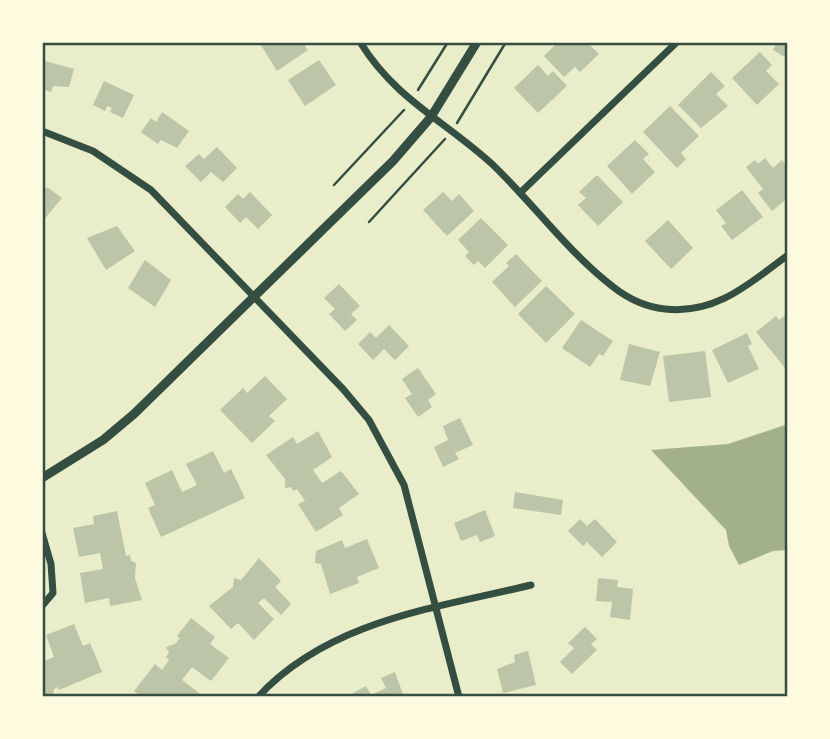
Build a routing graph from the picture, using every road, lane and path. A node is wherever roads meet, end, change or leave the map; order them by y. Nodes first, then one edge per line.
1 (360, 42) edge
2 (447, 42) edge
3 (477, 42) edge
4 (506, 42) edge
5 (677, 42) edge
6 (420, 88) dead end
7 (400, 117) dead end
8 (430, 117) junction
9 (459, 121) dead end
10 (42, 131) edge
11 (443, 142) dead end
12 (334, 185) dead end
13 (520, 193) junction
14 (369, 222) dead end
15 (788, 255) edge
16 (254, 297) junction
17 (42, 478) edge
18 (42, 533) edge
19 (531, 585) dead end
20 (42, 606) edge
21 (437, 608) junction
22 (258, 697) edge
23 (459, 697) edge

1 - 8 street
2 - 6 path
3 - 8 street
4 - 9 path
5 - 13 street
7 - 12 path
8 - 13 street
8 - 16 street
10 - 16 street
11 - 14 path
13 - 15 street
16 - 17 street
16 - 21 street
18 - 20 street
19 - 21 street
21 - 22 street
21 - 23 street

